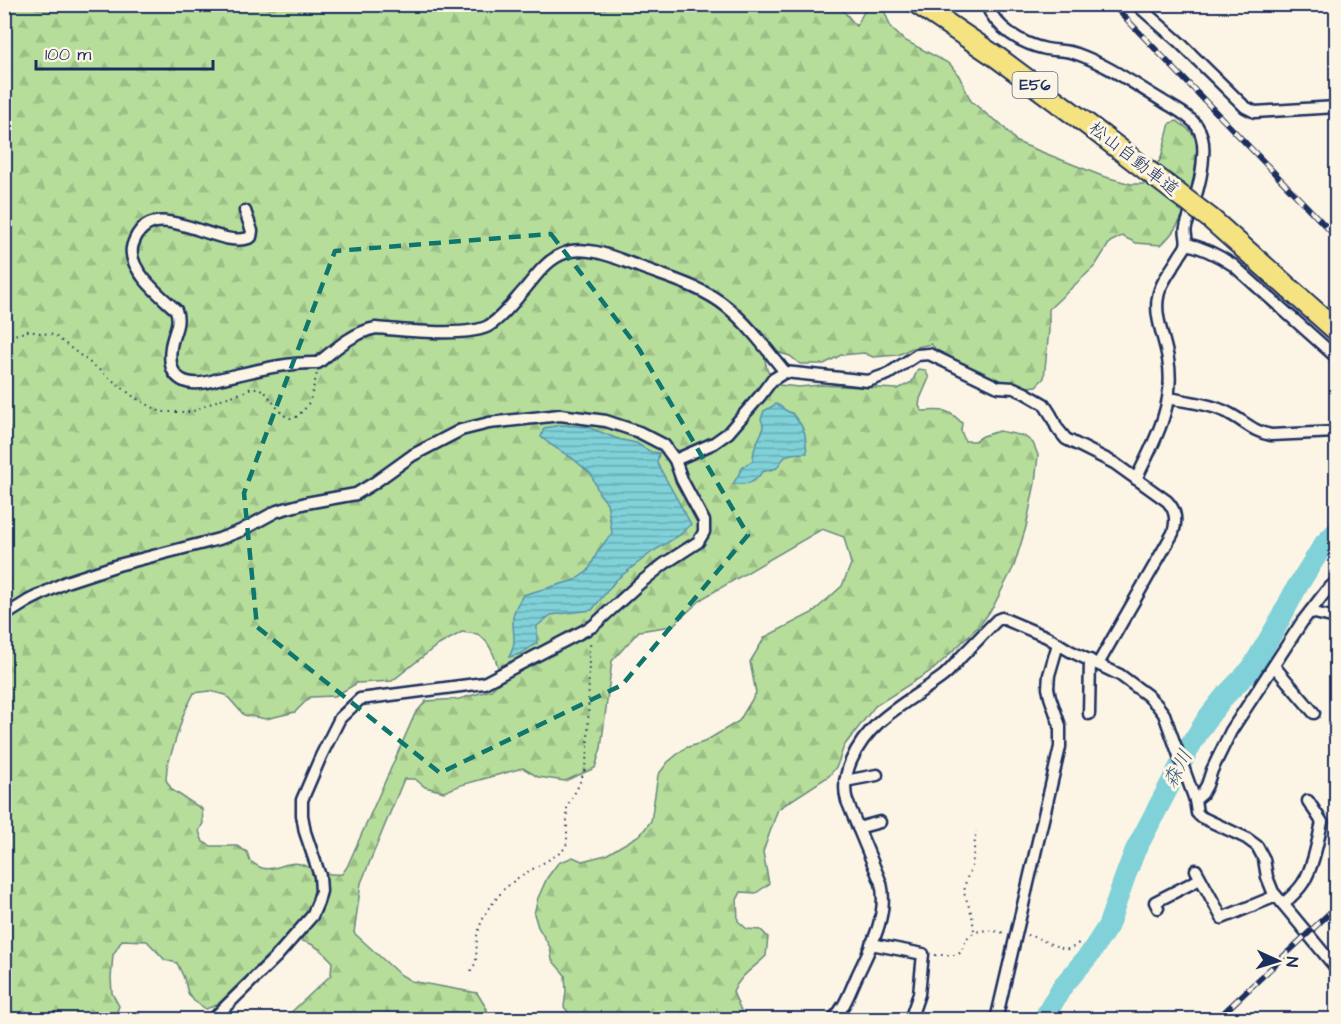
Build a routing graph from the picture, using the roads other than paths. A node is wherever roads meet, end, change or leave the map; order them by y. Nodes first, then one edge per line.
1 (918, 4) edge
2 (986, 4) edge
3 (1136, 4) edge
4 (1336, 107) edge
5 (245, 211) dead end
6 (1187, 244) junction
7 (1336, 330) edge
8 (1336, 357) edge
9 (785, 372) junction
10 (1168, 398) junction
11 (1336, 432) edge
12 (675, 460) junction
13 (1136, 479) junction
14 (1336, 582) edge
15 (1310, 612) junction
16 (4, 616) edge
17 (1336, 618) edge
18 (1059, 644) junction
19 (1094, 662) junction
20 (1274, 666) junction
21 (1314, 712) dead end
22 (1089, 714) dead end
23 (877, 775) dead end
24 (845, 781) junction
25 (1193, 796) junction
26 (1308, 801) dead end
27 (880, 822) dead end
28 (858, 828) junction
29 (1279, 900) junction
30 (1158, 908) dead end
31 (871, 944) junction
32 (1336, 968) edge
33 (212, 1020) edge
34 (832, 1020) edge
35 (910, 1020) edge
36 (996, 1020) edge

1 - 7 highway, 松山自動車道 / E56, bridge
2 - 6 street
3 - 4 street
5 - 9 street
6 - 8 street
6 - 10 street
9 - 12 street
9 - 13 street
10 - 11 street
10 - 13 street
12 - 16 street
12 - 33 street
13 - 19 street
14 - 15 street
15 - 17 street
15 - 20 street
18 - 19 street
18 - 24 street
18 - 36 street
19 - 22 street
19 - 25 street
20 - 21 street
20 - 25 street
23 - 24 street
24 - 28 street
25 - 29 street
26 - 29 street
27 - 28 street
28 - 31 street
29 - 30 street
29 - 32 street
31 - 34 street
31 - 35 street

